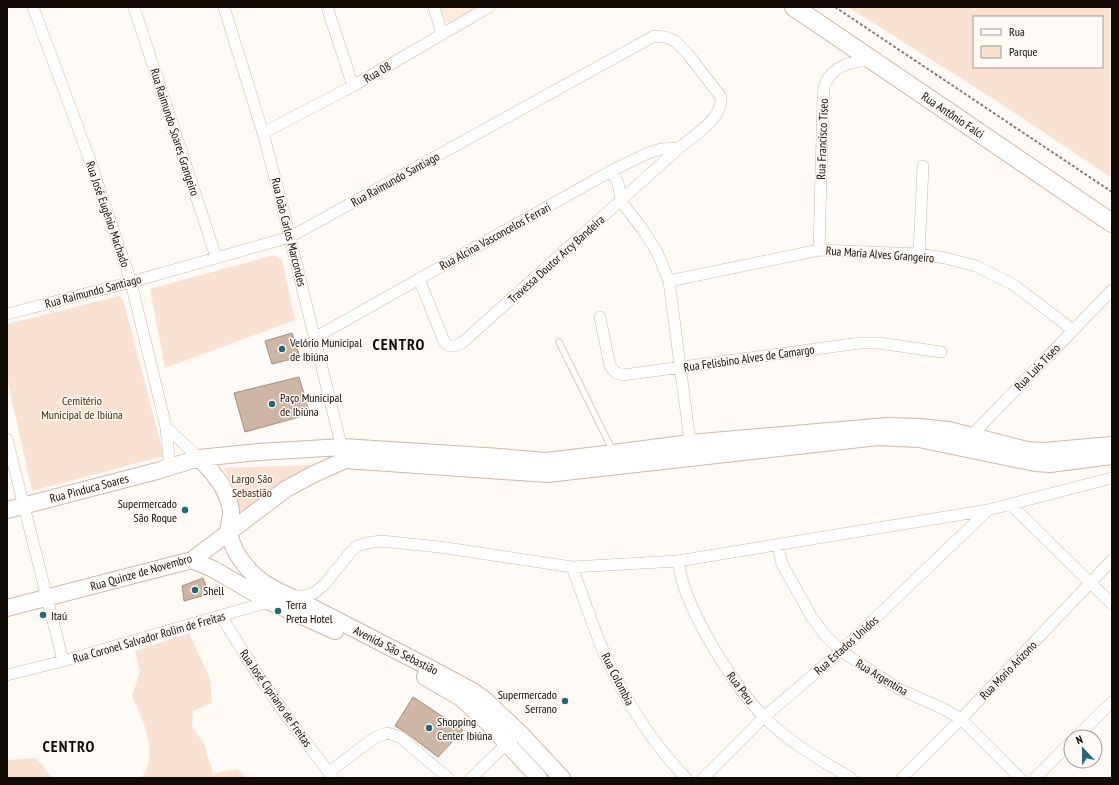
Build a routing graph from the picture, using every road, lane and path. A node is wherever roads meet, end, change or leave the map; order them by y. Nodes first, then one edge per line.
1 (33, 7) edge
2 (134, 7) edge
3 (224, 7) edge
4 (327, 7) edge
5 (434, 7) edge
6 (489, 7) edge
7 (794, 7) edge
8 (834, 7) edge
9 (442, 34) junction
10 (872, 60) junction
11 (354, 86) junction
12 (716, 117) joint
13 (263, 133) junction
14 (678, 148) junction
15 (923, 166) dead end
16 (611, 171) junction
17 (1112, 192) edge
18 (621, 201) junction
19 (1112, 223) edge
20 (290, 237) junction
21 (819, 250) junction
22 (919, 254) junction
23 (216, 257) junction
24 (419, 279) junction
25 (669, 281) junction
26 (132, 282) junction
27 (1112, 290) edge
28 (7, 314) edge
29 (600, 317) dead end
30 (1073, 330) junction
31 (316, 337) junction
32 (559, 342) dead end
33 (942, 352) dead end
34 (681, 367) junction
35 (166, 426) junction
36 (7, 439) edge
37 (969, 442) junction
38 (690, 443) junction
39 (1112, 444) edge
40 (344, 454) junction
41 (1112, 456) edge
42 (200, 458) junction
43 (692, 459) junction
44 (616, 460) junction
45 (170, 467) junction
46 (1112, 478) edge
47 (1010, 504) junction
48 (23, 505) junction
49 (7, 510) edge
50 (988, 510) junction
51 (229, 531) junction
52 (778, 545) junction
53 (192, 560) junction
54 (1112, 560) edge
55 (678, 561) junction
56 (572, 568) junction
57 (1090, 584) junction
58 (290, 596) junction
59 (47, 597) junction
60 (270, 602) junction
61 (1112, 604) edge
62 (7, 608) edge
63 (222, 616) junction
64 (842, 651) junction
65 (63, 661) junction
66 (7, 675) edge
67 (1112, 702) edge
68 (479, 705) junction
69 (764, 717) junction
70 (962, 719) junction
71 (1084, 729) edge
72 (519, 732) junction
73 (507, 744) junction
74 (1063, 750) edge
75 (331, 775) edge
76 (448, 778) edge
77 (471, 778) edge
78 (539, 778) edge
79 (562, 778) edge
80 (686, 778) edge
81 (702, 778) edge
82 (851, 778) edge
83 (902, 778) edge
84 (1020, 778) edge
85 (1035, 778) edge

1 - 26 street, Rua José Eugênio Machado
2 - 23 street, Rua Raimundo Soares Grangeiro
3 - 13 street, Rua João Carlos Marcondes
4 - 11 street
5 - 9 street
6 - 9 street, Rua 08
7 - 10 main road, Rua Antônio Falci
8 - 17 path
9 - 11 street, Rua 08
10 - 19 main road, Rua Antônio Falci
10 - 21 street, Rua Francisco Tiseo
11 - 13 street, Rua 08
12 - 14 street, Travessa Doutor Arcy Bandeira
12 - 20 street, Rua Raimundo Santiago
13 - 20 street, Rua João Carlos Marcondes
14 - 16 street, Rua Alcina Vasconcelos Ferrari
14 - 18 street, Travessa Doutor Arcy Bandeira
15 - 22 street
16 - 18 street
16 - 24 street, Rua Alcina Vasconcelos Ferrari
18 - 24 street, Travessa Doutor Arcy Bandeira
18 - 25 street
20 - 23 street, Rua Raimundo Santiago
20 - 31 street, Rua João Carlos Marcondes
21 - 22 street, Rua Maria Alves Grangeiro
21 - 25 street, Rua Maria Alves Grangeiro
22 - 30 street, Rua Maria Alves Grangeiro
23 - 26 street, Rua Raimundo Santiago
24 - 31 street, Rua Alcina Vasconcelos Ferrari
25 - 34 street
26 - 28 street, Rua Raimundo Santiago
26 - 35 street, Rua José Eugênio Machado
27 - 30 street, Rua Luís Tiseo
29 - 34 street, Rua Felisbino Alves de Camargo
30 - 37 street, Rua Luís Tiseo
31 - 40 street, Rua João Carlos Marcondes
32 - 44 lane
33 - 34 street, Rua Felisbino Alves de Camargo
34 - 38 street
35 - 42 street
35 - 45 street, Rua José Eugênio Machado
36 - 48 street
37 - 38 main road
37 - 39 main road
37 - 41 main road
37 - 43 main road
38 - 43 street
38 - 44 main road
40 - 42 main road, Rua Pinduca Soares
40 - 44 main road, Rua Pinduca Soares
40 - 51 main road, Rua Quinze de Novembro
42 - 45 main road, Rua Pinduca Soares
42 - 51 main road
43 - 44 main road
45 - 48 main road, Rua Pinduca Soares
46 - 47 street, Rua Coronel Salvador Rolim de Freitas
47 - 50 street, Rua Coronel Salvador Rolim de Freitas
47 - 57 street
48 - 49 main road, Rua Pinduca Soares
48 - 59 street
50 - 52 street, Rua Coronel Salvador Rolim de Freitas
50 - 64 street, Rua Estados Unidos
51 - 53 main road, Rua Quinze de Novembro
51 - 58 main road, Avenida São Sebastião
52 - 55 street, Rua Coronel Salvador Rolim de Freitas
52 - 64 street, Rua Argentina
53 - 59 main road, Rua Quinze de Novembro
53 - 60 main road, Avenida São Sebastião
54 - 57 street, Rua Morio Arizono
55 - 56 street, Rua Coronel Salvador Rolim de Freitas
55 - 69 street, Rua Peru
56 - 58 street, Rua Coronel Salvador Rolim de Freitas
56 - 80 street, Rua Colombia
57 - 61 street
57 - 70 street, Rua Morio Arizono
58 - 60 street, Rua Coronel Salvador Rolim de Freitas
58 - 68 main road, Avenida São Sebastião
59 - 62 main road, Rua Quinze de Novembro
59 - 65 street
60 - 63 street, Rua Coronel Salvador Rolim de Freitas
60 - 68 main road, Avenida São Sebastião
63 - 65 street, Rua Coronel Salvador Rolim de Freitas
63 - 75 street, Rua José Cipriano de Freitas
64 - 69 street, Rua Estados Unidos
64 - 70 street, Rua Argentina
65 - 66 street, Rua Coronel Salvador Rolim de Freitas
67 - 71 street
68 - 72 main road, Avenida São Sebastião
68 - 73 main road, Avenida São Sebastião
69 - 81 street, Rua Estados Unidos
69 - 82 street, Rua Peru
70 - 83 street, Rua Morio Arizono
70 - 84 street, Rua Argentina
72 - 73 street
72 - 79 main road, Avenida São Sebastião
73 - 77 street
73 - 78 main road, Avenida São Sebastião
74 - 85 street
75 - 76 street

